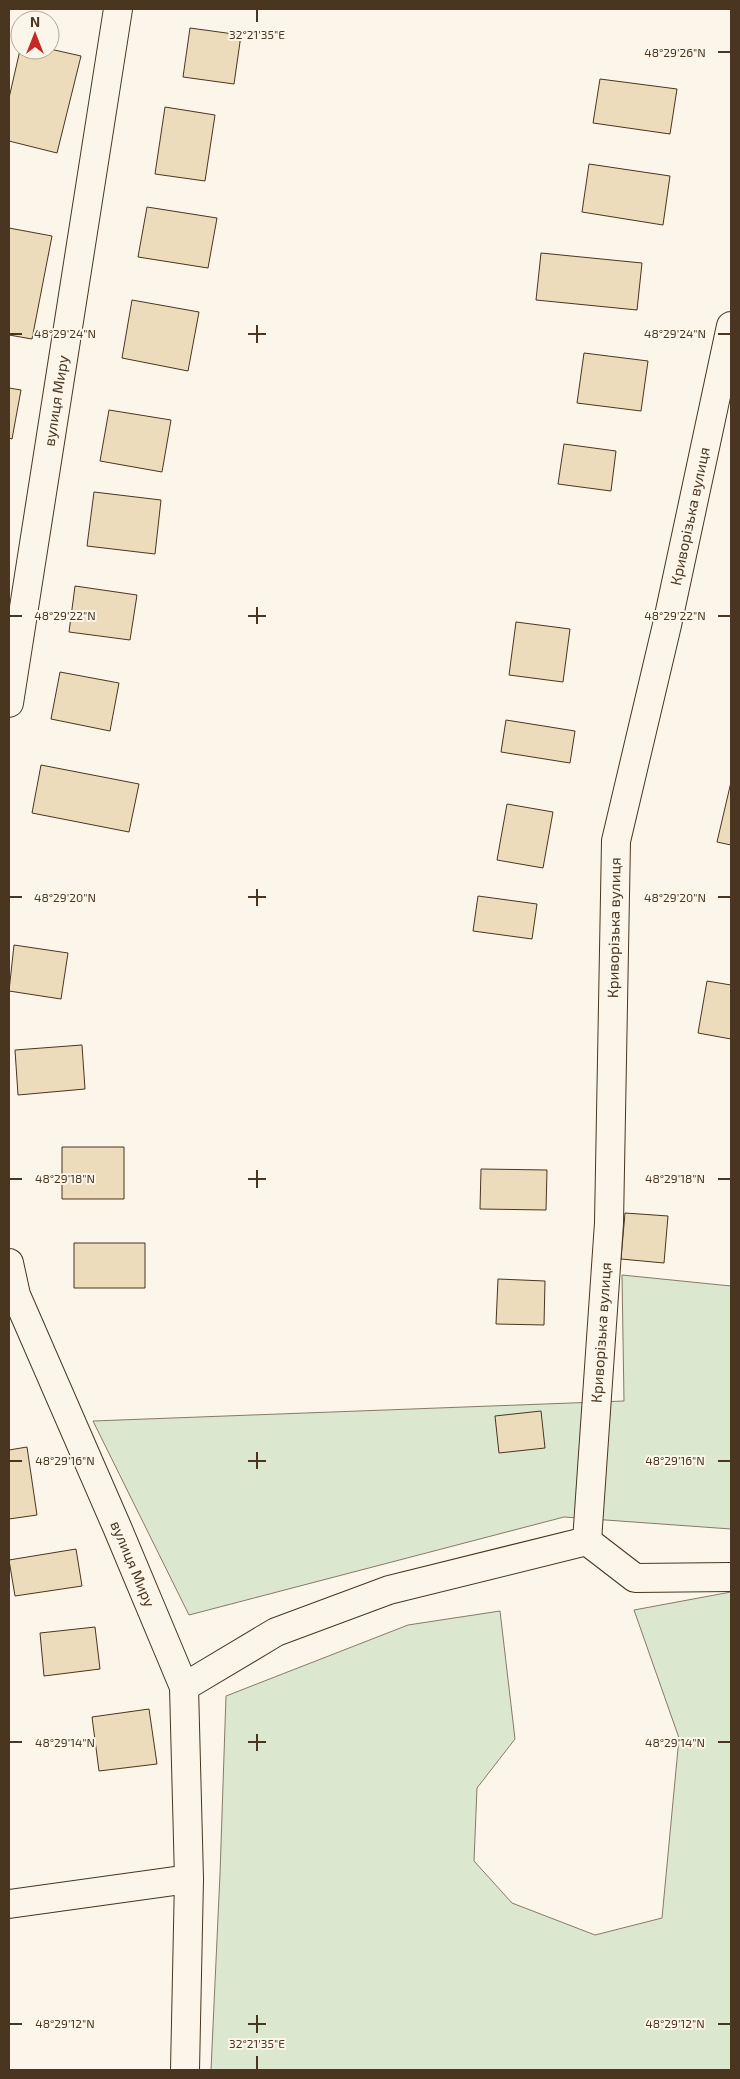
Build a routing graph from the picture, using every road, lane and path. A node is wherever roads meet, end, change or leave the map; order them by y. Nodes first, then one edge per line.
1 (118, 9) edge
2 (731, 326) edge
3 (9, 703) edge
4 (9, 1263) edge
5 (587, 1541) junction
6 (731, 1578) edge
7 (184, 1687) junction
8 (189, 1879) junction
9 (9, 1904) edge
10 (185, 2070) edge

1 - 3 street, вулиця Миру
2 - 5 street, Криворізька вулиця
4 - 7 street, вулиця Миру
5 - 6 street
5 - 7 street
7 - 8 street, вулиця Миру
8 - 9 street
8 - 10 street, вулиця Миру

